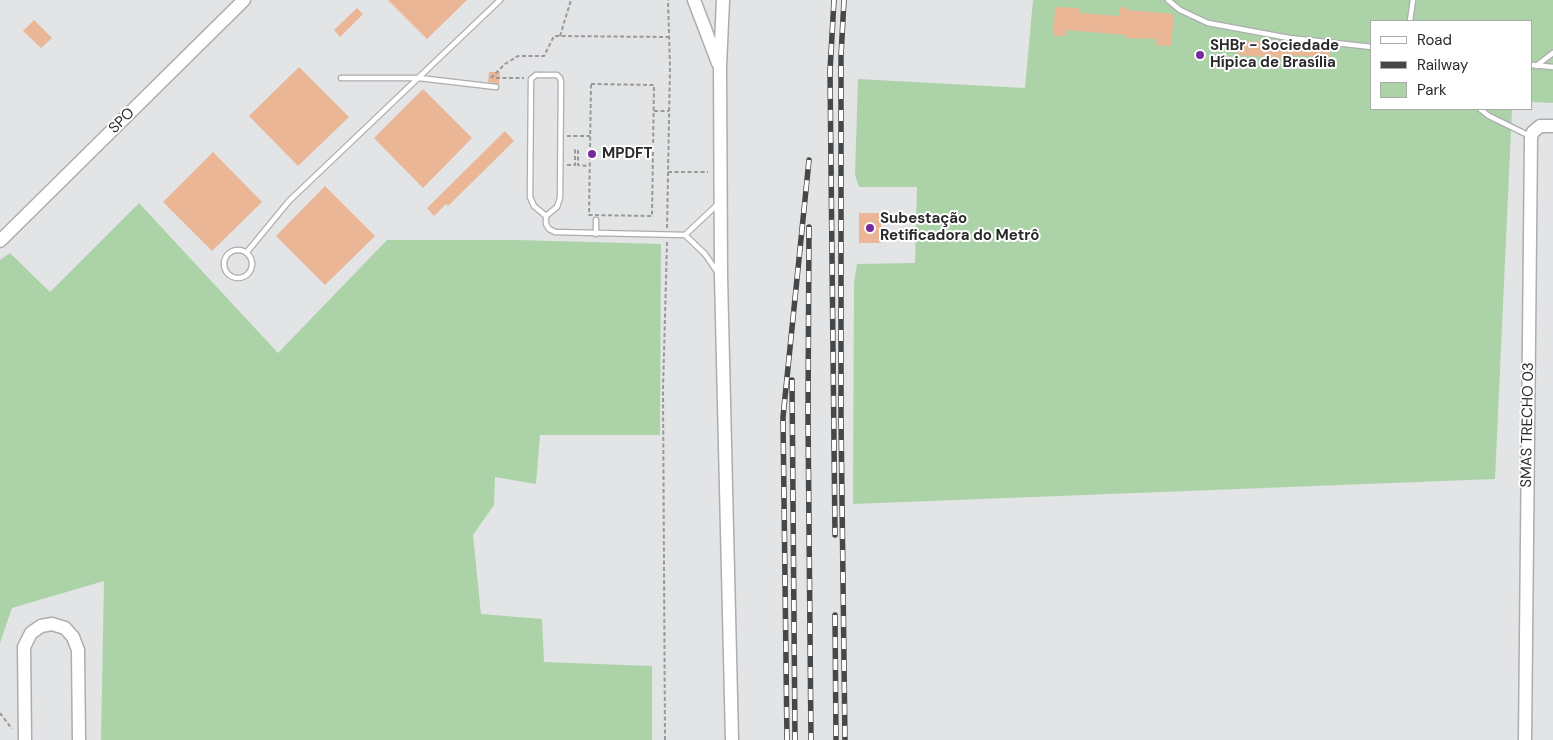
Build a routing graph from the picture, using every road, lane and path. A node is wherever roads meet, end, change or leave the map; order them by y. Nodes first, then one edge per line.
1 (244, 0) edge
2 (500, 0) edge
3 (571, 0) edge
4 (668, 0) edge
5 (694, 0) edge
6 (723, 0) edge
7 (1168, 0) edge
8 (1413, 0) edge
9 (1410, 20) edge
10 (560, 36) junction
11 (668, 37) junction
12 (1370, 47) edge
13 (1553, 53) edge
14 (1534, 66) edge
15 (720, 67) junction
16 (1553, 67) edge
17 (341, 78) dead end
18 (419, 78) junction
19 (491, 78) junction
20 (531, 79) junction
21 (483, 85) junction
22 (496, 87) dead end
23 (1481, 110) edge
24 (653, 111) junction
25 (669, 111) junction
26 (1553, 126) edge
27 (572, 136) dead end
28 (590, 136) junction
29 (1531, 137) junction
30 (561, 165) junction
31 (589, 166) junction
32 (668, 172) junction
33 (720, 172) junction
34 (720, 202) junction
35 (546, 216) junction
36 (596, 220) dead end
37 (596, 234) junction
38 (667, 235) junction
39 (685, 236) junction
40 (0, 241) edge
41 (247, 252) junction
42 (721, 276) junction
43 (0, 713) edge
44 (20, 737) edge
45 (79, 740) edge
46 (665, 740) edge
47 (732, 740) edge
48 (1525, 740) edge

1 - 40 street, SPO
2 - 18 lane
3 - 10 path
4 - 11 path
5 - 15 street
6 - 15 street
7 - 12 lane
8 - 9 lane
10 - 11 path
10 - 19 path
11 - 25 path
13 - 14 lane
14 - 16 lane
15 - 33 street
17 - 18 lane
18 - 21 lane
18 - 41 lane
19 - 20 path
19 - 21 path
20 - 30 lane
20 - 35 lane
21 - 22 lane
23 - 29 lane
24 - 25 path
24 - 28 path
24 - 31 path
25 - 32 path
26 - 29 street
27 - 28 path
28 - 31 path
29 - 48 street, SMAS TRECHO 03
30 - 31 path
30 - 35 lane
32 - 33 path
32 - 38 path
33 - 34 street
34 - 39 lane
34 - 42 street
35 - 37 lane
36 - 37 lane
37 - 38 lane
38 - 39 lane
38 - 46 path
39 - 42 lane
41 - 41 lane
42 - 47 street
43 - 44 path
44 - 45 street

